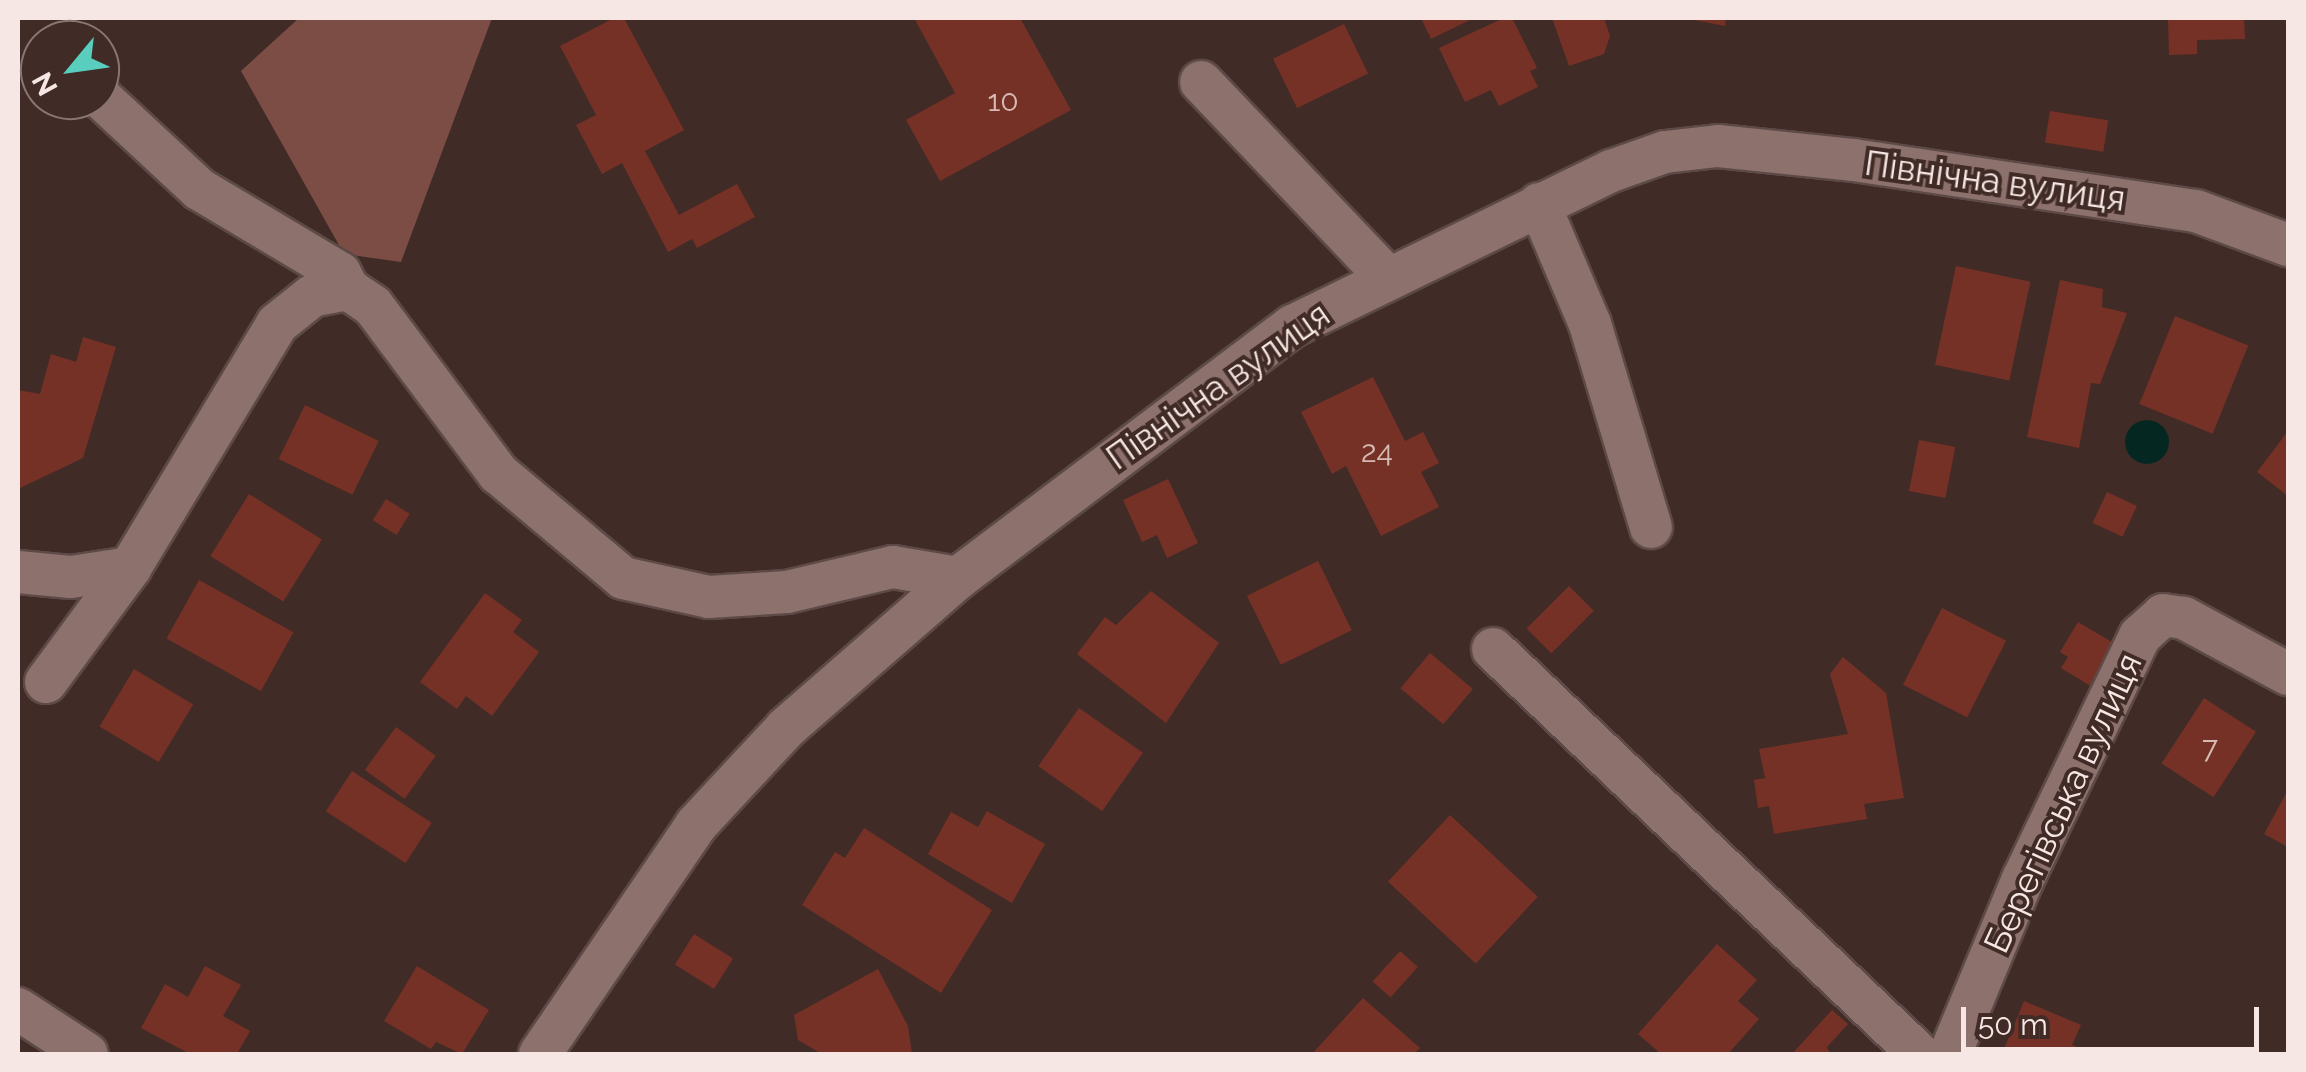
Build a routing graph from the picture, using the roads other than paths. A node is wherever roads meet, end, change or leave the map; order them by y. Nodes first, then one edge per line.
1 (1202, 82) dead end
2 (120, 116) edge
3 (1539, 204) junction
4 (2288, 245) edge
5 (1386, 276) junction
6 (348, 290) junction
7 (1651, 527) dead end
8 (130, 568) junction
9 (18, 572) edge
10 (958, 578) junction
11 (1493, 649) dead end
12 (2288, 674) edge
13 (46, 682) dead end
14 (18, 1010) edge
15 (87, 1054) edge
16 (540, 1054) edge
17 (1920, 1054) edge
18 (1950, 1054) edge

1 - 5 street
2 - 6 street
3 - 4 street, Північна вулиця
3 - 5 street, Північна вулиця
3 - 7 street
5 - 10 street, Північна вулиця
6 - 8 street
6 - 10 street
8 - 9 street
8 - 13 street
10 - 16 street, Північна вулиця
11 - 17 street
12 - 18 street, Берегівська вулиця
14 - 15 street

